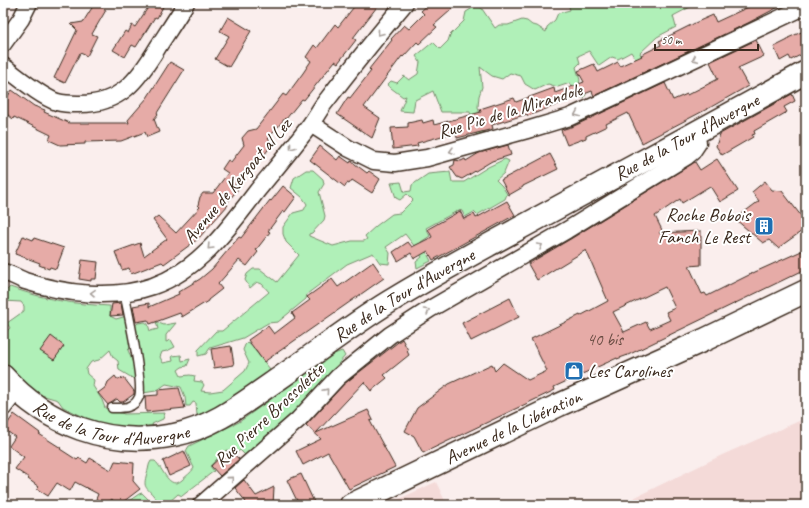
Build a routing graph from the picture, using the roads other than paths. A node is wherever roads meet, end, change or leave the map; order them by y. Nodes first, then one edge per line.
1 (29, 3) edge
2 (186, 3) edge
3 (405, 3) edge
4 (806, 6) edge
5 (3, 44) edge
6 (3, 66) edge
7 (806, 72) edge
8 (311, 124) junction
9 (695, 132) junction
10 (3, 272) edge
11 (806, 291) edge
12 (124, 292) junction
13 (10, 383) edge
14 (3, 408) edge
15 (112, 408) dead end
16 (201, 505) edge
17 (351, 505) edge

1 - 5 street
2 - 6 street
3 -> 8 street, Avenue de Kergoat al Lez
4 -> 8 street, Rue Pic de la Mirandole
7 - 9 street, Rue de la Tour d'Auvergne
8 -> 12 street, Avenue de Kergoat al Lez
9 - 13 street, Rue de la Tour d'Auvergne
16 -> 9 street, Rue Pierre Brossolette
12 -> 10 street, Avenue de Kergoat al Lez
11 - 17 street, Avenue de la Libération
12 - 15 lane
13 - 14 street

